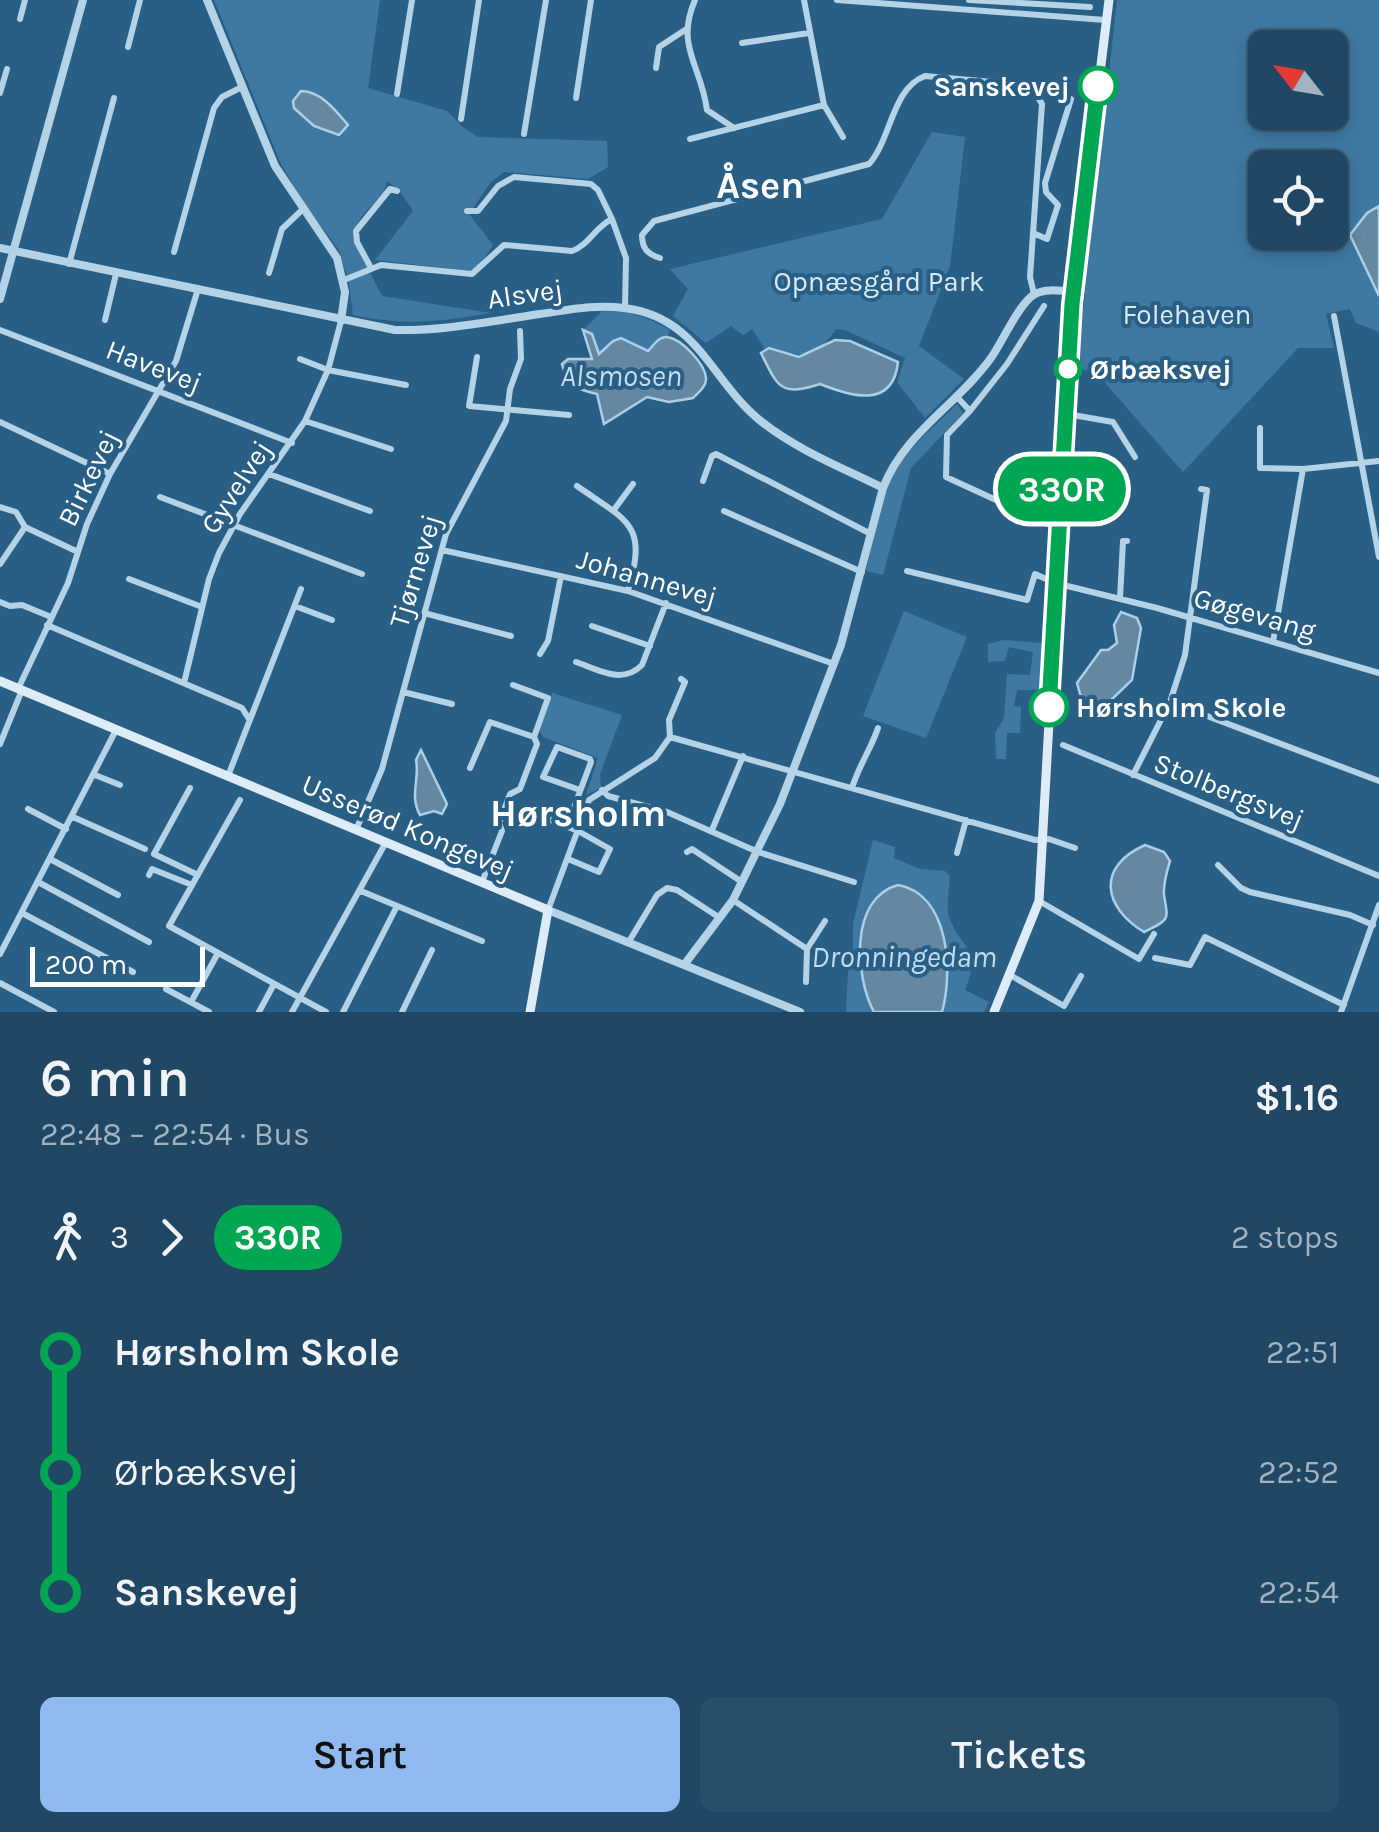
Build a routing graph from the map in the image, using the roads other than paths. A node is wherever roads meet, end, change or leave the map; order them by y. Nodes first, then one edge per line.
1 (25, 0) edge
2 (83, 0) edge
3 (140, 0) edge
4 (207, 0) edge
5 (412, 0) edge
6 (480, 0) edge
7 (546, 0) edge
8 (591, 0) edge
9 (695, 0) edge
10 (804, 0) edge
11 (836, 0) edge
12 (967, 0) edge
13 (1108, 0) edge
14 (1090, 8) dead end
15 (962, 10) junction
16 (20, 18) dead end
17 (1105, 20) junction
18 (685, 30) junction
19 (809, 34) junction
20 (742, 43) dead end
21 (128, 47) dead end
22 (656, 68) dead end
23 (7, 69) dead end
24 (242, 88) junction
25 (0, 93) edge
26 (397, 94) dead end
27 (114, 98) dead end
28 (576, 98) dead end
29 (1071, 99) dead end
30 (824, 105) junction
31 (461, 119) dead end
32 (734, 128) junction
33 (524, 134) dead end
34 (843, 137) dead end
35 (690, 139) dead end
36 (391, 187) dead end
37 (302, 210) junction
38 (468, 211) dead end
39 (1023, 215) dead end
40 (1034, 216) junction
41 (612, 219) junction
42 (1033, 233) junction
43 (0, 248) edge
44 (14, 251) junction
45 (174, 252) dead end
46 (660, 258) dead end
47 (69, 264) junction
48 (371, 268) junction
49 (270, 273) dead end
50 (116, 274) junction
51 (344, 280) junction
52 (198, 289) junction
53 (1073, 292) junction
54 (1034, 294) junction
55 (0, 299) edge
56 (1044, 306) dead end
57 (624, 308) junction
58 (1334, 316) dead end
59 (105, 320) dead end
60 (341, 321) junction
61 (0, 330) edge
62 (520, 331) dead end
63 (477, 357) dead end
64 (300, 359) dead end
65 (328, 370) junction
66 (406, 385) dead end
67 (161, 392) junction
68 (958, 398) junction
69 (508, 411) junction
70 (970, 411) junction
71 (569, 414) dead end
72 (1067, 414) junction
73 (0, 422) edge
74 (305, 422) junction
75 (1260, 428) dead end
76 (292, 444) junction
77 (391, 449) dead end
78 (1135, 457) dead end
79 (1379, 461) edge
80 (1362, 464) junction
81 (1303, 469) junction
82 (110, 474) junction
83 (270, 474) junction
84 (703, 480) dead end
85 (633, 484) dead end
86 (577, 486) dead end
87 (883, 488) junction
88 (1201, 490) dead end
89 (160, 497) dead end
90 (0, 507) edge
91 (370, 511) dead end
92 (613, 511) junction
93 (724, 511) dead end
94 (233, 526) junction
95 (25, 527) junction
96 (1059, 529) junction
97 (871, 534) junction
98 (1127, 541) dead end
99 (442, 550) junction
100 (78, 552) junction
101 (1379, 556) edge
102 (0, 564) edge
103 (907, 571) dead end
104 (862, 572) junction
105 (362, 574) dead end
106 (562, 576) junction
107 (129, 579) dead end
108 (1055, 582) junction
109 (301, 589) dead end
110 (628, 590) junction
111 (1120, 598) junction
112 (0, 602) edge
113 (666, 603) junction
114 (294, 606) junction
115 (202, 607) junction
116 (424, 614) junction
117 (1192, 619) junction
118 (332, 620) dead end
119 (49, 621) junction
120 (592, 626) dead end
121 (511, 636) dead end
122 (1272, 642) junction
123 (650, 646) junction
124 (540, 654) dead end
125 (576, 662) dead end
126 (834, 664) junction
127 (1379, 673) edge
128 (681, 678) dead end
129 (0, 681) edge
130 (184, 683) junction
131 (513, 685) dead end
132 (20, 690) junction
133 (403, 692) junction
134 (1170, 702) junction
135 (452, 704) dead end
136 (250, 719) junction
137 (878, 728) dead end
138 (116, 730) junction
139 (534, 737) junction
140 (670, 737) junction
141 (0, 744) edge
142 (1063, 746) dead end
143 (743, 756) junction
144 (470, 768) dead end
145 (793, 772) junction
146 (95, 775) junction
147 (228, 776) junction
148 (1133, 776) junction
149 (1379, 781) edge
150 (120, 785) dead end
151 (190, 788) dead end
152 (852, 788) junction
153 (580, 790) junction
154 (602, 790) junction
155 (240, 800) dead end
156 (28, 809) dead end
157 (522, 809) dead end
158 (73, 817) junction
159 (966, 820) junction
160 (567, 826) junction
161 (66, 829) junction
162 (356, 830) junction
163 (712, 830) junction
164 (578, 831) junction
165 (1042, 840) junction
166 (386, 842) junction
167 (1074, 848) dead end
168 (145, 849) dead end
169 (687, 852) dead end
170 (758, 852) junction
171 (957, 852) dead end
172 (50, 859) junction
173 (568, 859) junction
174 (1218, 866) dead end
175 (149, 875) dead end
176 (198, 876) junction
177 (1379, 876) edge
178 (38, 882) junction
179 (482, 882) junction
180 (743, 882) junction
181 (854, 882) dead end
182 (192, 885) junction
183 (361, 891) junction
184 (118, 896) dead end
185 (734, 900) junction
186 (1038, 902) junction
187 (1379, 905) edge
188 (397, 906) junction
189 (548, 910) junction
190 (22, 913) junction
191 (720, 918) junction
192 (825, 921) dead end
193 (1372, 925) junction
194 (1154, 934) dead end
195 (482, 941) dead end
196 (149, 942) dead end
197 (628, 943) junction
198 (808, 949) junction
199 (432, 950) dead end
200 (218, 953) junction
201 (0, 954) edge
202 (1155, 958) dead end
203 (684, 965) junction
204 (133, 972) dead end
205 (1010, 975) junction
206 (1081, 976) dead end
207 (806, 982) dead end
208 (0, 984) edge
209 (274, 984) junction
210 (166, 989) dead end
211 (300, 998) junction
212 (191, 1002) junction
213 (1342, 1008) edge
214 (54, 1012) edge
215 (208, 1012) edge
216 (258, 1012) edge
217 (292, 1012) edge
218 (326, 1012) edge
219 (343, 1012) edge
220 (402, 1012) edge
221 (530, 1012) edge
222 (800, 1012) edge
223 (994, 1012) edge

1 - 16 street
2 - 44 street
3 - 21 street
4 - 24 street
5 - 26 street
6 - 31 street
7 - 33 street
8 - 28 street
9 - 18 street
10 - 19 street
11 - 15 street
12 - 14 street
12 - 15 street
13 - 17 main road
15 - 17 street
17 - 53 main road
18 - 22 street
18 - 32 street
19 - 20 street
19 - 30 street
23 - 25 street
24 - 37 street
24 - 45 street
27 - 47 street
29 - 42 street
30 - 32 street
30 - 34 street
32 - 35 street
36 - 48 street
37 - 49 street
37 - 51 street
38 - 41 street
39 - 40 street
40 - 42 street
40 - 46 street
41 - 48 street
41 - 57 street
42 - 54 street
43 - 44 street, Alsvej
44 - 47 street, Alsvej
44 - 55 street
47 - 50 street, Alsvej
48 - 51 street
50 - 52 street, Alsvej
50 - 59 street
51 - 60 street
52 - 60 street, Alsvej
52 - 67 street, Birkevej
53 - 54 street
53 - 72 main road
54 - 68 street
56 - 70 street
57 - 60 street, Alsvej
57 - 87 street, Alsvej
58 - 80 street
60 - 65 street, Gyvelvej
61 - 67 street, Havevej
62 - 69 street, Tjørnevej
63 - 69 street
64 - 65 street
65 - 66 street
65 - 74 street, Gyvelvej
67 - 76 street, Havevej
67 - 82 street, Birkevej
68 - 70 street
68 - 87 street
69 - 71 street
69 - 99 street, Tjørnevej
70 - 96 street
72 - 78 street
72 - 96 main road
73 - 82 street
74 - 76 street, Gyvelvej
74 - 77 street
75 - 81 street
76 - 83 street, Gyvelvej
79 - 80 street
80 - 81 street
80 - 101 street
81 - 122 street
82 - 100 street, Birkevej
83 - 91 street
83 - 94 street, Gyvelvej
84 - 97 street
85 - 92 street
86 - 92 street
87 - 97 street
88 - 117 street
89 - 94 street
90 - 95 street
92 - 110 street
93 - 104 street
94 - 105 street
94 - 115 street, Gyvelvej
95 - 100 street
95 - 102 street
96 - 108 main road
97 - 104 street
98 - 111 street
99 - 106 street, Johannevej
99 - 116 street, Tjørnevej
100 - 119 street, Birkevej
103 - 108 street
104 - 126 street
106 - 110 street, Johannevej
106 - 124 street
107 - 115 street
108 - 111 street, Gøgevang
108 - 165 main road
109 - 114 street
110 - 113 street, Johannevej
111 - 117 street, Gøgevang
112 - 119 street
113 - 123 street
113 - 126 street, Johannevej
114 - 118 street
114 - 136 street
115 - 130 street, Gyvelvej
116 - 121 street
116 - 133 street, Tjørnevej
117 - 122 street, Gøgevang
117 - 134 street
119 - 130 street
119 - 132 street, Birkevej
120 - 123 street
122 - 127 street, Gøgevang
123 - 125 street
126 - 145 street
128 - 140 street
129 - 132 main road, Usserød Kongevej
130 - 136 street
131 - 139 street
132 - 138 main road, Usserød Kongevej
132 - 141 street, Birkevej
133 - 135 street
133 - 162 street, Tjørnevej
134 - 148 street
134 - 149 street
136 - 147 street
137 - 152 street
138 - 146 street
138 - 147 main road, Usserød Kongevej
139 - 144 street
139 - 179 street
140 - 143 street
140 - 154 street
142 - 148 street, Stolbergsvej
143 - 145 street
143 - 163 street
145 - 152 street
145 - 170 street
146 - 150 street
146 - 158 street
147 - 162 main road, Usserød Kongevej
148 - 177 street, Stolbergsvej
151 - 176 street
152 - 159 street
153 - 153 street
153 - 160 street
154 - 163 street
154 - 164 street
155 - 176 street
156 - 161 street
157 - 160 street
158 - 161 street
158 - 168 street
159 - 165 street
159 - 171 street
160 - 164 street
161 - 172 street
162 - 166 main road, Usserød Kongevej
163 - 170 street
164 - 173 street
164 - 173 street
165 - 167 street
165 - 186 main road
166 - 179 main road, Usserød Kongevej
166 - 183 street
169 - 180 street
170 - 180 street
170 - 181 street
172 - 178 street
172 - 184 street
173 - 189 street
174 - 193 street
175 - 182 street
176 - 182 street
178 - 190 street
178 - 196 street
179 - 189 main road, Usserød Kongevej
180 - 185 street
182 - 200 street
183 - 188 street
183 - 211 street
185 - 191 street
185 - 198 street
186 - 194 street
186 - 205 main road
187 - 193 street
188 - 195 street
188 - 219 street
189 - 197 street, Usserød Kongevej
189 - 221 main road
190 - 201 street
190 - 204 street
191 - 197 street
191 - 203 street
192 - 198 street
193 - 213 street
197 - 203 street, Usserød Kongevej
198 - 207 street
199 - 220 street
200 - 209 street
200 - 212 street
202 - 213 street
203 - 222 street, Usserød Kongevej
205 - 206 street
205 - 223 main road
208 - 214 street
209 - 211 street
209 - 216 street
210 - 212 street
211 - 217 street
211 - 218 street
212 - 215 street

